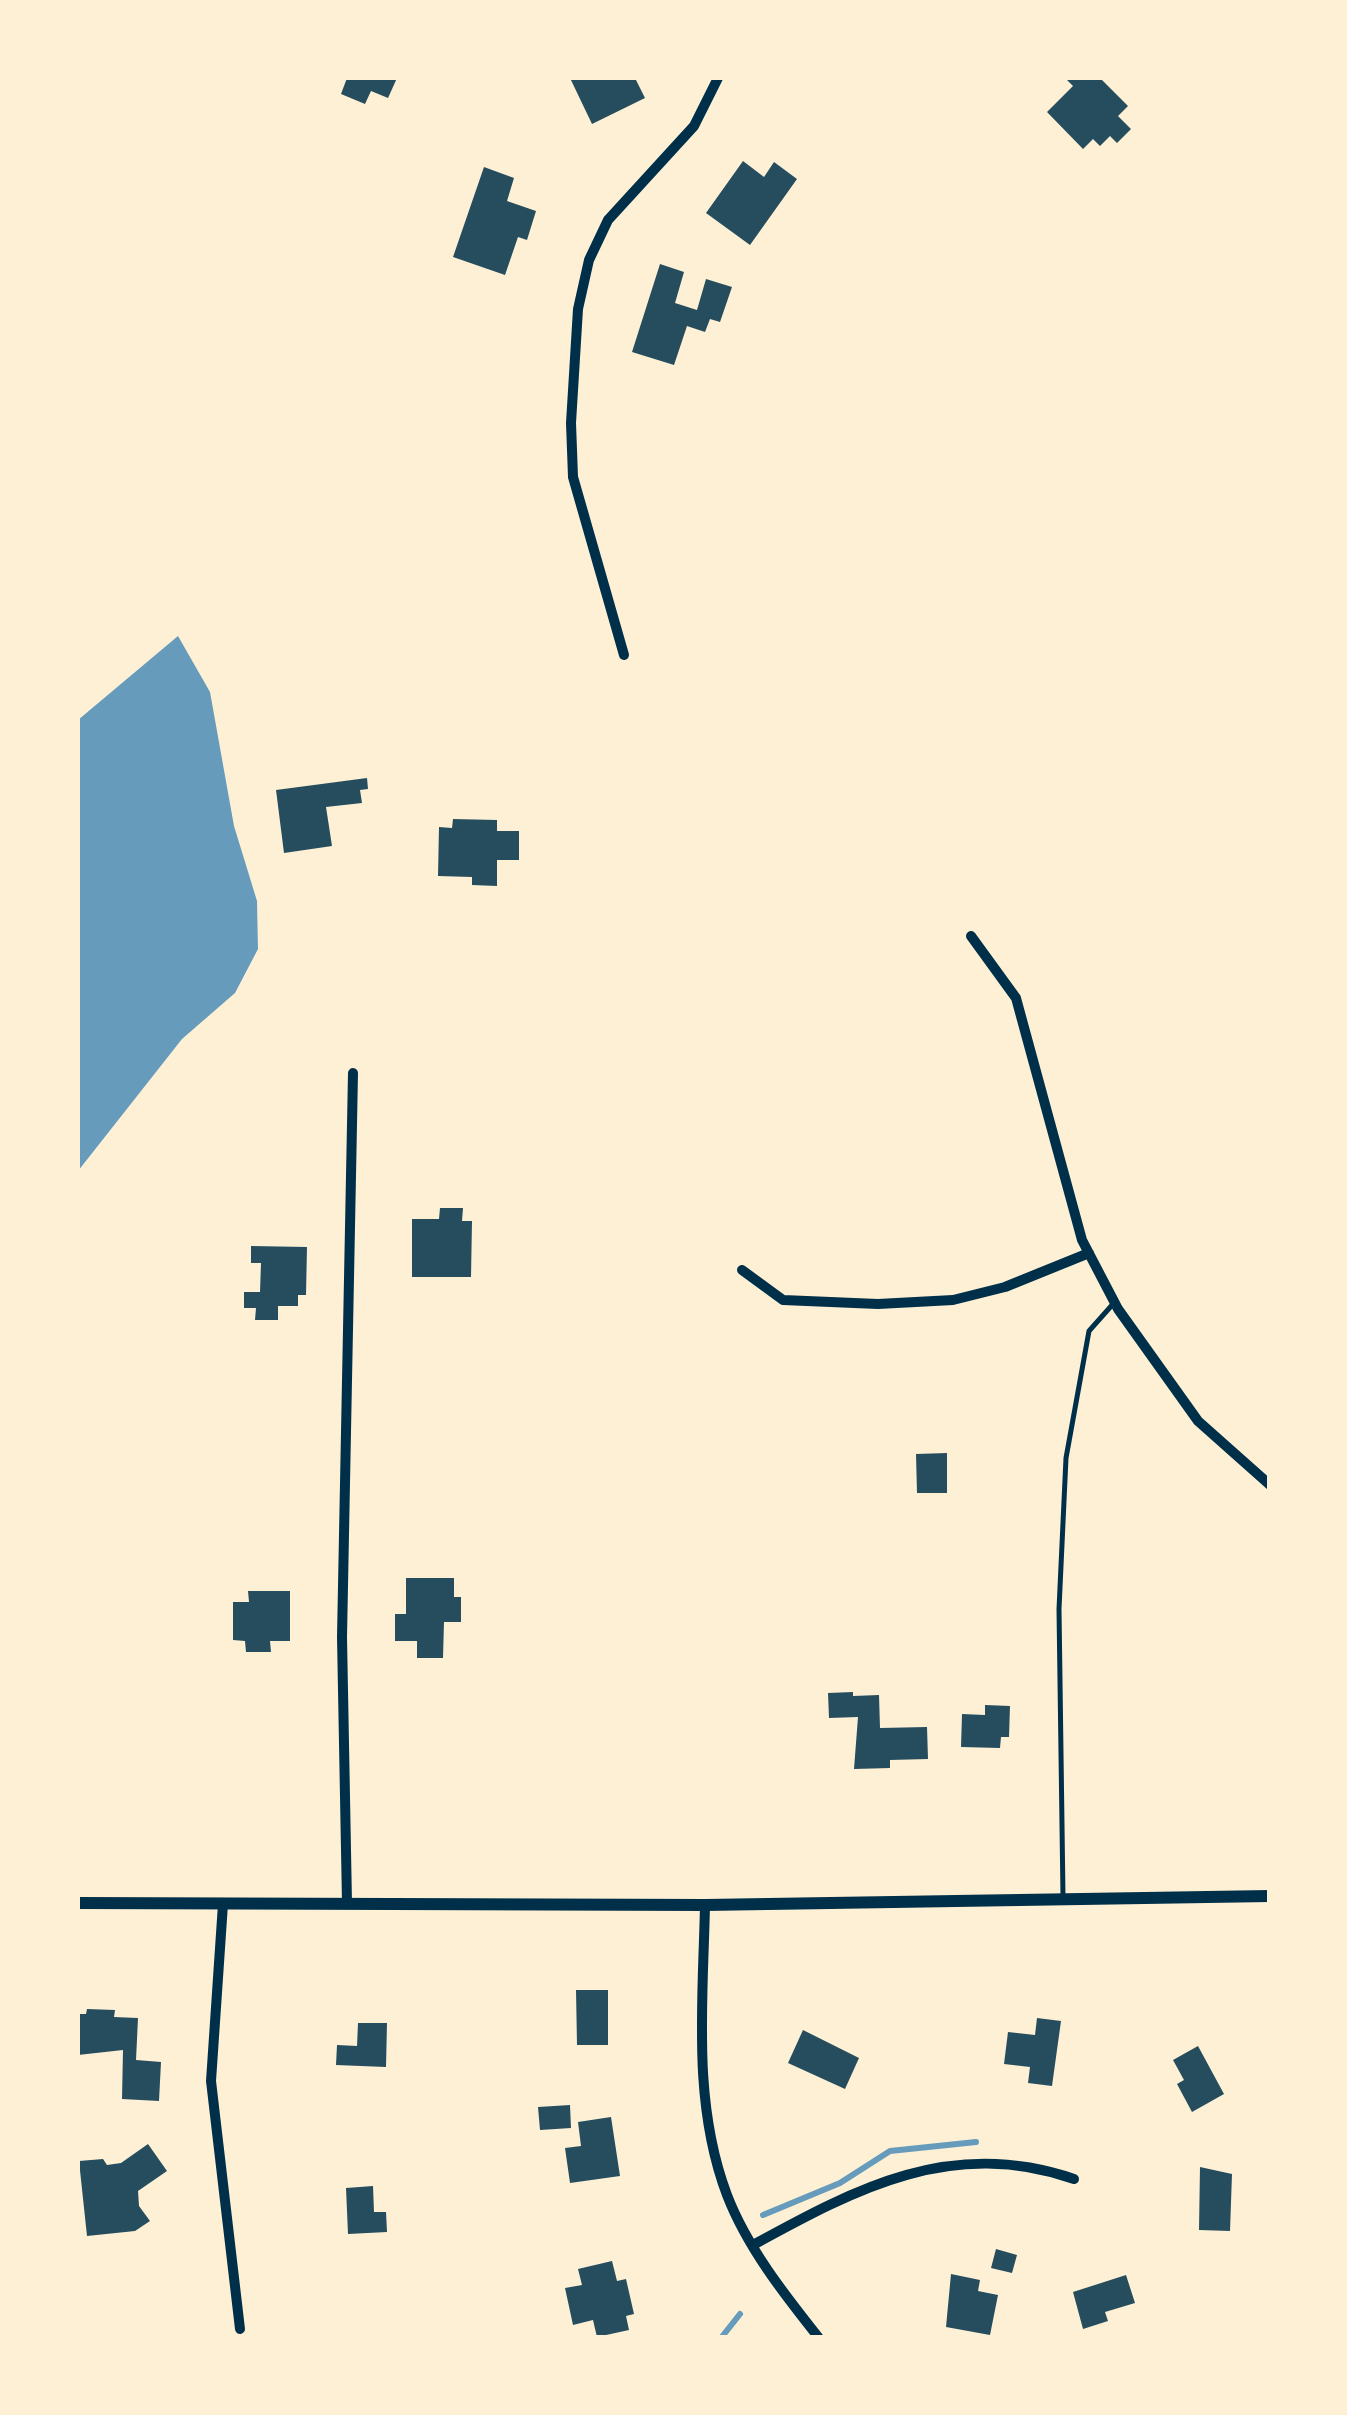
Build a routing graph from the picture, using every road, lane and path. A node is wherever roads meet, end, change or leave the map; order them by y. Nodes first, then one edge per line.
1 (718, 78) edge
2 (624, 654) dead end
3 (971, 936) dead end
4 (354, 1072) dead end
5 (1089, 1254) junction
6 (742, 1270) dead end
7 (1114, 1302) junction
8 (1270, 1485) edge
9 (1270, 1896) edge
10 (1064, 1900) junction
11 (78, 1903) edge
12 (347, 1903) junction
13 (223, 1904) junction
14 (706, 1905) junction
15 (1074, 2179) dead end
16 (752, 2245) junction
17 (240, 2330) dead end
18 (818, 2338) edge

1 - 2 street
3 - 5 street
4 - 12 street
5 - 6 street
5 - 7 street
7 - 8 street
7 - 10 lane
9 - 10 street
10 - 14 street
11 - 13 street
12 - 13 street
12 - 14 street
13 - 17 street
14 - 16 street
15 - 16 street
16 - 18 street

